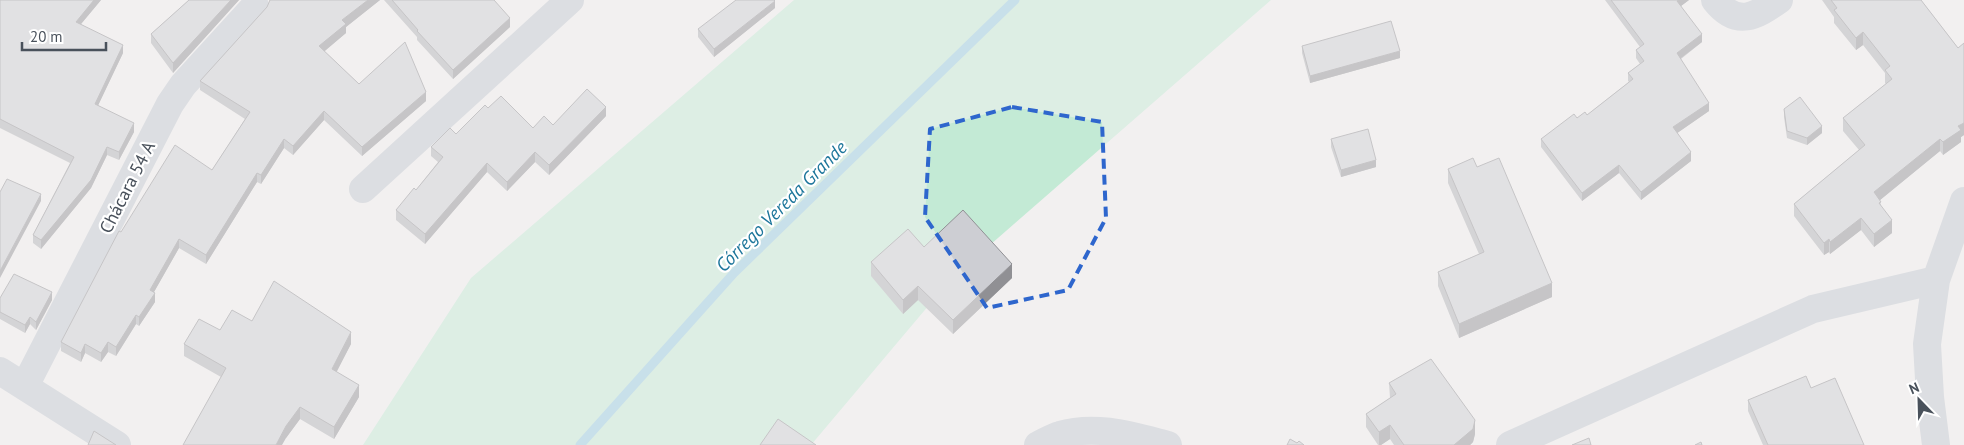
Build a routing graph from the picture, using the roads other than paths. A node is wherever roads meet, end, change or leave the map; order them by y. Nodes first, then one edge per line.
1 (570, 0) edge
2 (1715, 0) edge
3 (1779, 0) edge
4 (255, 6) dead end
5 (363, 189) dead end
6 (1964, 200) edge
7 (1936, 280) junction
8 (0, 371) edge
9 (25, 386) junction
10 (117, 445) edge
11 (1038, 445) edge
12 (1168, 445) edge
13 (1510, 445) edge
14 (1936, 445) edge

1 - 5 street
2 - 3 street
4 - 9 street, Chácara 54 A
6 - 7 street
7 - 13 street
7 - 14 street
8 - 9 street
9 - 10 street
11 - 12 street

